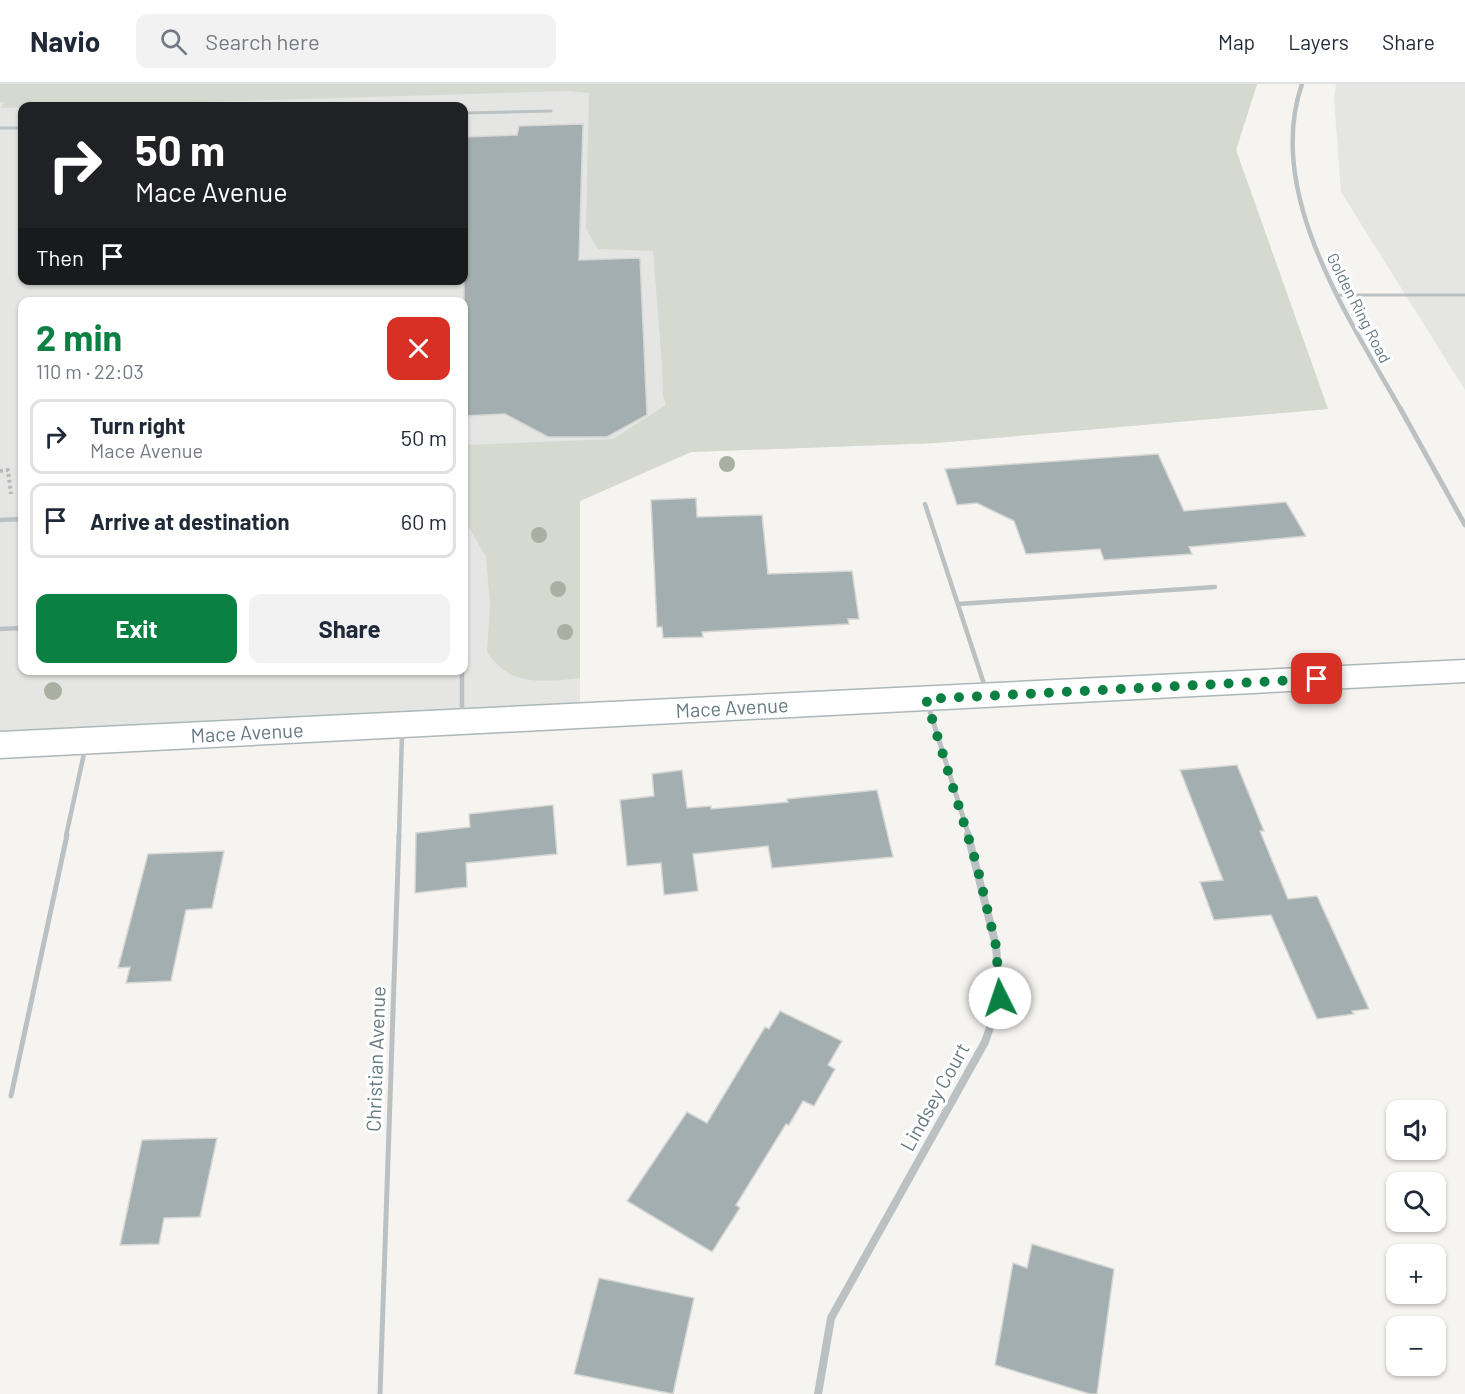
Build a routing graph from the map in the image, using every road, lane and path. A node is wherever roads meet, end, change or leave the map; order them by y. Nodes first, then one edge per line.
1 (1302, 84) edge
2 (551, 111) dead end
3 (468, 113) edge
4 (0, 128) edge
5 (18, 128) edge
6 (1340, 295) junction
7 (1465, 295) edge
8 (925, 504) dead end
9 (18, 519) edge
10 (0, 520) edge
11 (1465, 525) edge
12 (1215, 587) dead end
13 (958, 604) junction
14 (18, 628) edge
15 (0, 629) edge
16 (1465, 671) edge
17 (462, 675) edge
18 (987, 696) junction
19 (926, 699) junction
20 (462, 722) junction
21 (403, 725) junction
22 (87, 741) junction
23 (0, 745) edge
24 (11, 1096) dead end
25 (380, 1394) edge
26 (818, 1394) edge

1 - 6 street, Golden Ring Road
2 - 3 lane
4 - 5 lane
6 - 7 lane
6 - 11 street, Golden Ring Road
8 - 13 lane
9 - 10 lane
12 - 13 lane
13 - 18 lane
14 - 15 lane
16 - 18 main road, Mace Avenue
17 - 20 lane
18 - 19 main road, Mace Avenue
19 - 20 main road, Mace Avenue
19 - 26 street, Lindsey Court
20 - 21 main road, Mace Avenue
21 - 22 main road, Mace Avenue
21 - 25 lane, Christian Avenue
22 - 23 main road, Mace Avenue
22 - 24 lane

